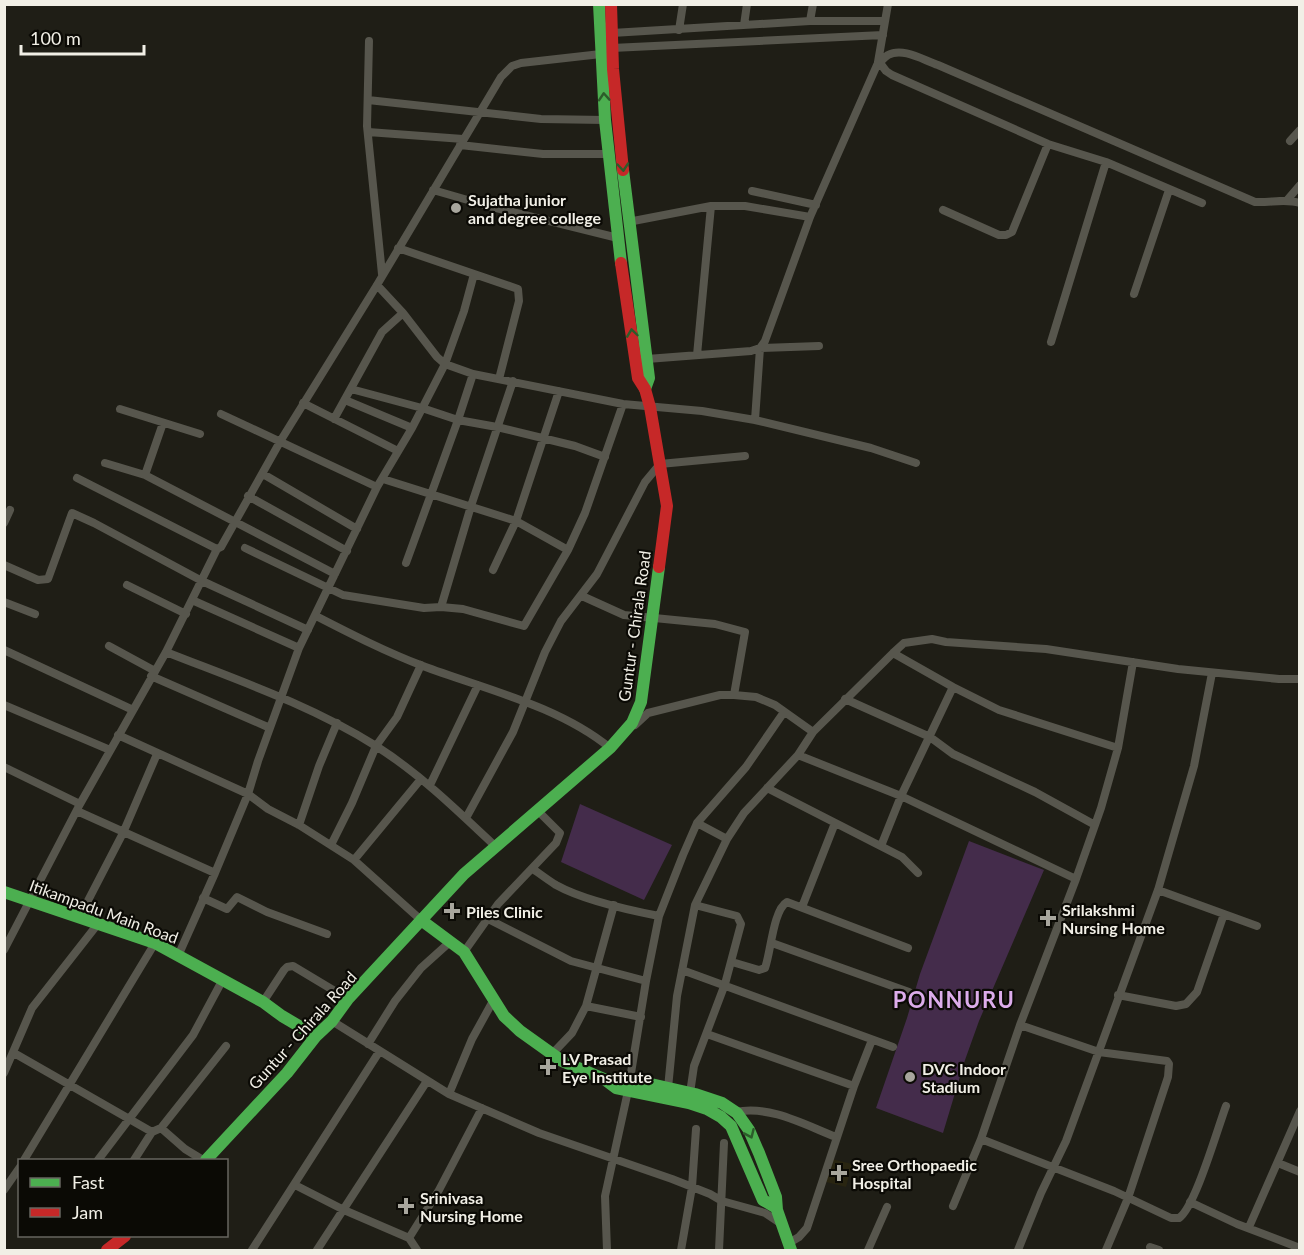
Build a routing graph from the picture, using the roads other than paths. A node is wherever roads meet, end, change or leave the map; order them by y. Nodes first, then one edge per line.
1 (599, 4) edge
2 (611, 4) edge
3 (683, 4) edge
4 (747, 4) edge
5 (813, 4) edge
6 (888, 4) edge
7 (810, 21) junction
8 (884, 21) junction
9 (742, 25) junction
10 (679, 30) junction
11 (612, 33) junction
12 (883, 35) junction
13 (369, 41) dead end
14 (740, 42) junction
15 (607, 51) junction
16 (884, 59) junction
17 (368, 100) junction
18 (479, 114) junction
19 (605, 120) junction
20 (1299, 130) edge
21 (368, 132) junction
22 (1290, 141) dead end
23 (461, 142) junction
24 (1048, 144) junction
25 (609, 154) junction
26 (1106, 162) junction
27 (1299, 185) edge
28 (433, 190) junction
29 (1169, 190) junction
30 (752, 191) dead end
31 (1288, 199) junction
32 (1202, 203) dead end
33 (1299, 203) edge
34 (816, 205) junction
35 (711, 206) junction
36 (943, 210) dead end
37 (810, 217) junction
38 (628, 222) junction
39 (618, 238) junction
40 (398, 248) junction
41 (382, 274) junction
42 (474, 274) junction
43 (377, 285) junction
44 (1134, 294) dead end
45 (402, 313) junction
46 (1051, 342) dead end
47 (819, 346) dead end
48 (760, 348) junction
49 (697, 354) junction
50 (647, 359) junction
51 (445, 364) junction
52 (473, 374) junction
53 (499, 379) junction
54 (513, 381) junction
55 (351, 389) junction
56 (645, 389) junction
57 (559, 391) junction
58 (345, 400) junction
59 (303, 404) junction
60 (623, 404) junction
61 (650, 407) junction
62 (422, 408) junction
63 (120, 409) dead end
64 (221, 414) dead end
65 (334, 419) junction
66 (458, 420) junction
67 (755, 420) junction
68 (162, 423) junction
69 (497, 427) junction
70 (411, 428) junction
71 (200, 434) dead end
72 (544, 439) junction
73 (281, 440) junction
74 (398, 451) junction
75 (745, 456) dead end
76 (605, 457) junction
77 (105, 463) dead end
78 (916, 463) dead end
79 (660, 464) junction
80 (263, 474) junction
81 (145, 475) junction
82 (77, 478) dead end
83 (380, 483) junction
84 (431, 494) junction
85 (248, 496) junction
86 (471, 506) junction
87 (10, 510) dead end
88 (516, 521) junction
89 (235, 522) junction
90 (4, 523) edge
91 (357, 530) junction
92 (218, 549) junction
93 (244, 549) dead end
94 (568, 550) junction
95 (346, 551) junction
96 (406, 563) dead end
97 (4, 565) edge
98 (493, 570) dead end
99 (335, 574) junction
100 (202, 581) junction
101 (127, 585) dead end
102 (328, 589) junction
103 (582, 596) junction
104 (192, 600) junction
105 (4, 602) edge
106 (441, 607) junction
107 (35, 614) dead end
108 (186, 614) junction
109 (316, 616) junction
110 (653, 618) junction
111 (308, 630) junction
112 (109, 646) dead end
113 (299, 648) junction
114 (4, 650) edge
115 (166, 652) junction
116 (892, 653) junction
117 (1133, 662) junction
118 (421, 665) junction
119 (153, 673) junction
120 (1212, 673) junction
121 (1299, 679) edge
122 (478, 686) junction
123 (953, 687) junction
124 (734, 695) junction
125 (281, 697) junction
126 (845, 699) junction
127 (526, 703) junction
128 (4, 705) edge
129 (133, 710) junction
130 (784, 712) junction
131 (337, 723) junction
132 (270, 728) junction
133 (630, 729) junction
134 (813, 732) junction
135 (118, 735) junction
136 (930, 737) junction
137 (376, 746) junction
138 (610, 748) junction
139 (1118, 748) junction
140 (110, 750) junction
141 (157, 754) junction
142 (798, 755) junction
143 (4, 767) edge
144 (421, 778) junction
145 (430, 784) junction
146 (767, 788) junction
147 (248, 794) junction
148 (901, 796) junction
149 (79, 807) junction
150 (537, 810) junction
151 (466, 818) junction
152 (698, 823) junction
153 (835, 823) junction
154 (299, 825) junction
155 (1095, 825) junction
156 (123, 833) junction
157 (727, 839) junction
158 (331, 845) junction
159 (495, 846) junction
160 (881, 846) junction
161 (354, 860) junction
162 (533, 869) junction
163 (215, 873) junction
164 (918, 873) dead end
165 (1076, 879) junction
166 (1158, 890) junction
167 (4, 892) edge
168 (203, 898) junction
169 (31, 901) junction
170 (614, 905) junction
171 (695, 905) junction
172 (802, 907) junction
173 (1224, 914) junction
174 (658, 916) junction
175 (79, 918) junction
176 (488, 919) junction
177 (421, 920) junction
178 (97, 925) junction
179 (1257, 926) dead end
180 (327, 934) dead end
181 (451, 941) junction
182 (772, 943) junction
183 (155, 944) junction
184 (909, 948) dead end
185 (4, 950) edge
186 (464, 952) junction
187 (178, 956) junction
188 (732, 962) junction
189 (596, 968) junction
190 (682, 970) junction
191 (222, 981) junction
192 (646, 981) junction
193 (724, 984) junction
194 (909, 992) dead end
195 (1118, 996) junction
196 (348, 999) junction
197 (494, 1001) junction
198 (262, 1002) junction
199 (586, 1006) junction
200 (641, 1017) junction
201 (332, 1021) junction
202 (1020, 1025) junction
203 (707, 1034) junction
204 (316, 1036) junction
205 (872, 1040) junction
206 (368, 1044) junction
207 (226, 1046) dead end
208 (893, 1047) dead end
209 (379, 1052) junction
210 (1099, 1052) junction
211 (14, 1053) junction
212 (552, 1054) junction
213 (4, 1073) edge
214 (426, 1081) junction
215 (69, 1085) junction
216 (629, 1085) junction
217 (854, 1086) junction
218 (668, 1088) junction
219 (690, 1093) junction
220 (449, 1094) junction
221 (1226, 1106) dead end
222 (482, 1108) junction
223 (736, 1112) junction
224 (1299, 1112) edge
225 (130, 1119) junction
226 (696, 1129) dead end
227 (157, 1130) junction
228 (836, 1137) junction
229 (981, 1138) junction
230 (724, 1143) dead end
231 (28, 1159) edge
232 (100, 1159) edge
233 (135, 1159) edge
234 (201, 1159) edge
235 (206, 1159) edge
236 (612, 1159) junction
237 (1278, 1162) junction
238 (1053, 1167) junction
239 (18, 1170) edge
240 (1299, 1172) edge
241 (295, 1185) junction
242 (692, 1187) junction
243 (4, 1190) edge
244 (1128, 1198) junction
245 (722, 1201) junction
246 (1190, 1202) junction
247 (953, 1206) dead end
248 (775, 1207) junction
249 (887, 1207) dead end
250 (344, 1210) junction
251 (783, 1225) junction
252 (1249, 1227) junction
253 (124, 1237) edge
254 (409, 1238) junction
255 (1150, 1246) dead end
256 (790, 1247) edge
257 (1297, 1248) edge
258 (107, 1251) edge
259 (252, 1251) edge
260 (317, 1251) edge
261 (417, 1251) edge
262 (607, 1251) edge
263 (681, 1251) edge
264 (719, 1251) edge
265 (868, 1251) edge
266 (1018, 1251) edge
267 (1106, 1251) edge
268 (1159, 1251) edge

1 - 15 main road, Guntur - Chirala Road
2 - 11 main road, Guntur - Chirala Road
3 - 10 street
4 - 9 street
5 - 7 street
6 - 8 street
7 - 8 street
7 - 9 street
8 - 12 street
9 - 10 street
9 - 14 street
10 - 11 street
11 - 15 main road, Guntur - Chirala Road
12 - 14 street
12 - 16 street
13 - 17 street
14 - 15 street
15 - 18 street
19 -> 15 main road, Guntur - Chirala Road
15 -> 38 main road, Guntur - Chirala Road
16 - 24 street
16 - 31 street
16 - 34 street
17 - 18 street
17 - 21 street
18 - 19 street
18 - 23 street
19 - 25 main road, Guntur - Chirala Road
20 - 22 street
21 - 23 street
21 - 41 street
23 - 25 street
23 - 28 street
24 - 26 street
24 - 36 street
25 - 39 main road, Guntur - Chirala Road
26 - 29 street
26 - 46 street
27 - 31 street
28 - 39 street
28 - 40 street
29 - 32 street
29 - 44 street
30 - 34 street
31 - 33 street
34 - 37 street
35 - 37 street
35 - 38 street
35 - 49 street
37 - 48 street
38 - 50 main road, Guntur - Chirala Road
56 -> 39 main road, Guntur - Chirala Road
40 - 41 street
40 - 42 street
41 - 43 street
42 - 51 street
42 - 53 street
43 - 45 street
43 - 59 street
45 - 51 street
45 - 55 street
47 - 48 street
48 - 49 street
48 - 67 street
49 - 50 street
50 - 56 main road, Guntur - Chirala Road
51 - 52 street
51 - 62 street
52 - 53 street
52 - 66 street
53 - 54 street
54 - 57 street
54 - 69 street
55 - 58 street
55 - 62 street
56 - 61 main road, Guntur - Chirala Road
57 - 60 street
57 - 72 street
58 - 65 street
58 - 70 street
59 - 65 street
59 - 73 street
60 - 61 street
60 - 76 street
61 - 67 street
61 - 79 main road, Guntur - Chirala Road
62 - 66 street
62 - 70 street
63 - 68 street
64 - 73 street
65 - 74 street
66 - 69 street
66 - 84 street
67 - 78 street
68 - 71 street
68 - 81 street
69 - 72 street
69 - 86 street
70 - 74 street
72 - 76 street
72 - 88 street
73 - 80 street
73 - 83 street
74 - 83 street
75 - 79 street
76 - 94 street
77 - 81 street
79 - 103 street
79 - 110 main road, Guntur - Chirala Road
80 - 85 street
80 - 91 street
81 - 89 street
82 - 92 street
83 - 84 street
83 - 91 street
84 - 86 street
84 - 96 street
85 - 89 street
85 - 95 street
86 - 88 street
86 - 106 street
87 - 90 street
88 - 94 street
88 - 98 street
89 - 92 street
89 - 99 street
91 - 95 street
92 - 100 street
93 - 102 street
94 - 106 street
95 - 99 street
97 - 100 street
99 - 102 street
100 - 104 street
100 - 111 street
101 - 108 street
102 - 106 street
102 - 109 street
103 - 110 street
103 - 127 street
104 - 108 street
104 - 113 street
105 - 107 street
108 - 115 street
109 - 111 street
109 - 118 street
110 - 124 street
110 - 133 main road, Guntur - Chirala Road
111 - 113 street
112 - 119 street
113 - 125 street
114 - 129 street
115 - 119 street
115 - 125 street
116 - 117 street
116 - 123 street
116 - 126 street
117 - 120 street
117 - 139 street
118 - 122 street
118 - 137 street
119 - 129 street
119 - 132 street
120 - 121 street
120 - 166 street
122 - 127 street
122 - 145 street
123 - 136 street
123 - 139 street
124 - 130 street
124 - 133 street
125 - 131 street
125 - 132 street
126 - 134 street
126 - 136 street
127 - 138 street
127 - 151 street
128 - 140 street
129 - 135 street
130 - 134 street
130 - 152 street
131 - 137 street
131 - 154 street
132 - 147 street
133 - 138 main road, Guntur - Chirala Road
134 - 142 street
135 - 140 street
135 - 141 street
136 - 148 street
136 - 155 street
137 - 144 street
137 - 158 street
138 - 150 main road, Guntur - Chirala Road
139 - 155 street
140 - 149 street
141 - 147 street
141 - 156 street
142 - 146 street
142 - 148 street
143 - 149 street
144 - 145 street
144 - 161 street
145 - 151 street
146 - 153 street
146 - 157 street
147 - 154 street
147 - 163 street
148 - 160 street
148 - 165 street
149 - 156 street
149 - 169 street
150 - 159 main road, Guntur - Chirala Road
150 - 162 street
151 - 159 street
152 - 157 street
152 - 174 street
153 - 160 street
153 - 172 street
154 - 158 street
155 - 165 street
156 - 163 street
156 - 175 street
157 - 171 street
158 - 161 street
159 - 177 main road, Guntur - Chirala Road
160 - 164 street
161 - 177 street
162 - 170 street
162 - 176 street
163 - 168 street
165 - 202 street
166 - 173 street
166 - 195 street
167 - 169 main road, Itikampadu Main Road
168 - 180 street
168 - 187 street
169 - 175 main road, Itikampadu Main Road
169 - 185 street
170 - 174 street
170 - 189 street
171 - 188 street
171 - 190 street
172 - 182 street
172 - 184 street
173 - 179 street
173 - 195 street
174 - 192 street
175 - 178 main road, Itikampadu Main Road
176 - 186 street
176 - 189 street
177 - 181 main road
177 - 196 main road, Guntur - Chirala Road
178 - 183 main road, Itikampadu Main Road
178 - 211 street
181 - 186 main road
181 - 206 street
182 - 188 street
182 - 194 street
183 - 187 main road, Itikampadu Main Road
183 - 215 street
186 - 197 main road
187 - 191 main road, Itikampadu Main Road
188 - 193 street
189 - 192 street
189 - 199 street
190 - 193 street
190 - 218 street
191 - 198 main road, Itikampadu Main Road
191 - 225 street
192 - 200 street
193 - 203 street
193 - 205 street
195 - 210 street
196 - 198 street
196 - 201 main road, Guntur - Chirala Road
197 - 212 main road
197 - 220 street
198 - 204 main road, Itikampadu Main Road
199 - 200 street
199 - 212 street
200 - 216 street
201 - 204 main road, Guntur - Chirala Road
201 - 206 street
202 - 210 street
202 - 229 street
203 - 217 street
203 - 219 street
204 - 235 main road, Guntur - Chirala Road
205 - 208 street
205 - 217 street
206 - 209 street
207 - 227 street
209 - 214 street
209 - 241 street
210 - 238 street
210 - 244 street
211 - 213 street
211 - 215 street
212 - 216 main road
214 - 220 street
214 - 250 street
215 - 225 street
215 - 231 street
216 - 218 main road
216 - 236 street
216 - 248 main road
217 - 228 street
218 - 219 main road
219 - 223 main road
220 - 222 street
221 - 246 street
222 - 236 street
222 - 254 street
223 - 228 street
223 -> 248 main road
224 - 237 street
225 - 227 street
225 - 232 street
226 - 242 street
227 - 233 street
227 - 234 street
228 - 256 street
229 - 238 street
229 - 247 street
230 - 245 street
236 - 242 street
236 - 262 street
237 - 240 street
237 - 252 street
238 - 244 street
238 - 266 street
239 - 243 street
241 - 250 street
241 - 259 street
242 - 245 street
242 - 263 street
244 - 246 street
244 - 267 street
245 - 251 street
245 - 264 street
246 - 252 street
248 - 251 main road
249 - 265 street
250 - 254 street
250 - 260 street
251 - 256 main road
252 - 257 street
253 - 258 main road
254 - 261 street
255 - 268 street

